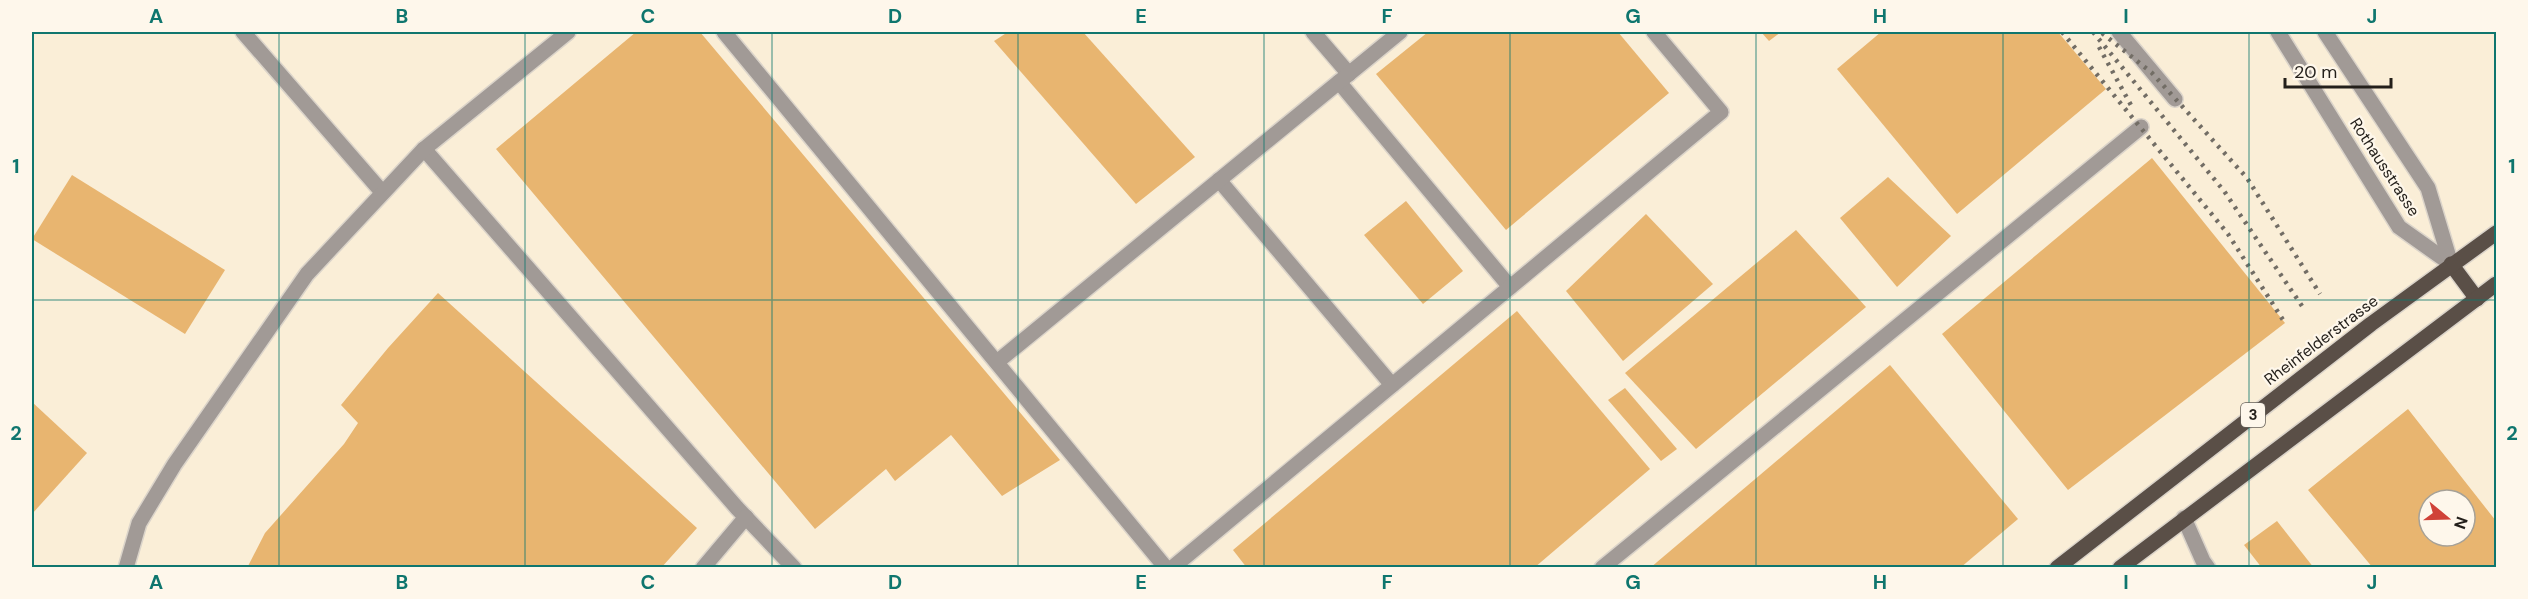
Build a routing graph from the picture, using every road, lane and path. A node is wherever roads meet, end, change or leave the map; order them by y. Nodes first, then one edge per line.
1 (243, 32) edge
2 (568, 32) edge
3 (724, 32) edge
4 (1313, 32) edge
5 (1400, 32) edge
6 (1654, 32) edge
7 (2119, 32) edge
8 (2278, 32) edge
9 (2325, 32) edge
10 (1344, 78) junction
11 (2175, 99) dead end
12 (2141, 127) dead end
13 (424, 149) junction
14 (1219, 180) junction
15 (382, 192) junction
16 (2496, 233) edge
17 (2451, 264) junction
18 (2496, 284) edge
19 (1510, 287) junction
20 (2477, 298) junction
21 (997, 362) junction
22 (1392, 385) junction
23 (747, 517) junction
24 (2184, 518) junction
25 (2202, 565) edge
26 (126, 567) edge
27 (703, 567) edge
28 (794, 567) edge
29 (1166, 567) edge
30 (1173, 567) edge
31 (1602, 567) edge
32 (2057, 567) edge
33 (2120, 567) edge

1 - 15 street
2 - 13 street
3 - 21 street
4 - 10 street
5 - 10 street
6 - 19 street
7 - 11 street
8 - 17 street, Rothausstrasse
9 - 17 street, Rothausstrasse
10 - 14 street
10 - 19 street
12 - 31 street
13 - 15 street
13 - 23 street
14 - 21 street
14 - 22 street
15 - 26 street
16 - 17 main road, Rheinfelderstrasse / 3
17 - 20 main road
17 - 32 main road, Rheinfelderstrasse / 3
18 - 20 main road, 3
19 - 22 street
20 - 24 main road, 3
21 - 29 street
22 - 30 street
23 - 27 street
23 - 28 street
24 - 25 street
24 - 33 main road, 3

